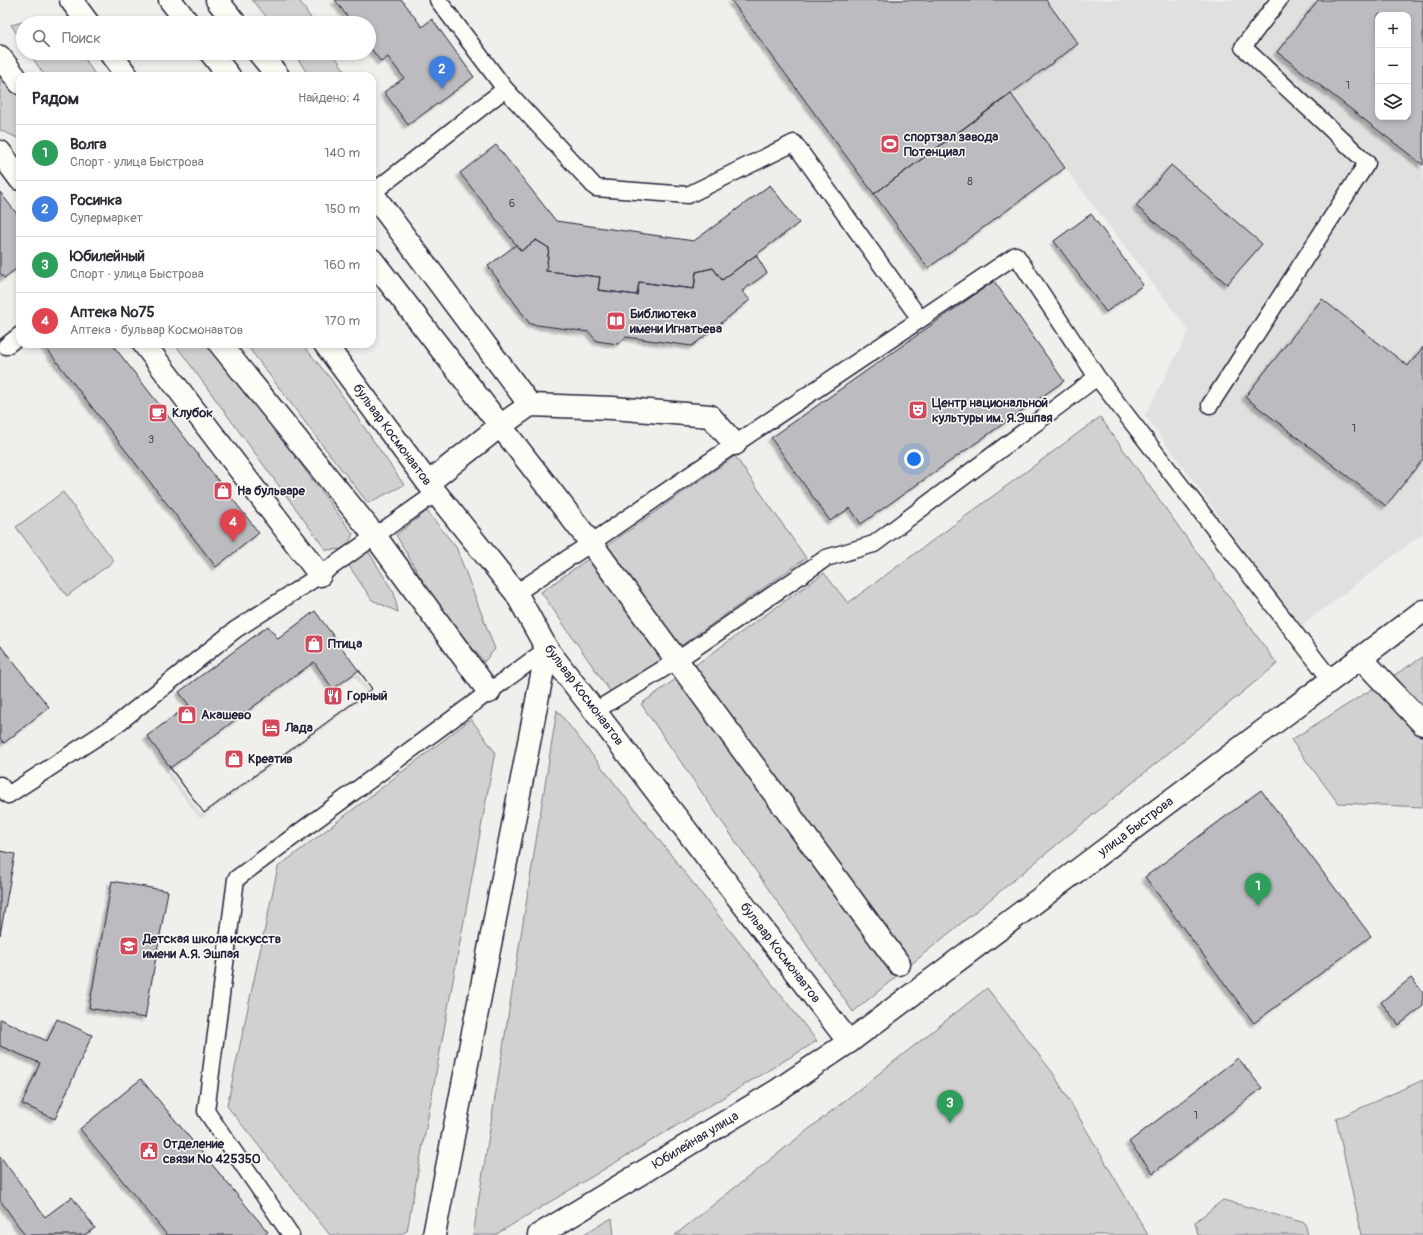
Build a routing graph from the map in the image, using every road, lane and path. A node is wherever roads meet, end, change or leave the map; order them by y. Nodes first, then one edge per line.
1 (71, 0) edge
2 (170, 0) edge
3 (217, 0) edge
4 (438, 0) edge
5 (1279, 0) edge
6 (83, 16) edge
7 (183, 16) edge
8 (230, 16) edge
9 (0, 57) edge
10 (115, 60) edge
11 (217, 60) edge
12 (265, 60) edge
13 (124, 72) edge
14 (226, 72) edge
15 (275, 72) edge
16 (16, 78) edge
17 (505, 89) junction
18 (0, 152) edge
19 (16, 174) edge
20 (376, 190) edge
21 (376, 198) edge
22 (376, 265) edge
23 (920, 319) junction
24 (16, 338) edge
25 (6, 346) dead end
26 (147, 348) edge
27 (223, 348) edge
28 (328, 348) edge
29 (1097, 377) junction
30 (530, 405) junction
31 (1210, 405) dead end
32 (500, 426) junction
33 (735, 444) junction
34 (432, 488) junction
35 (375, 536) junction
36 (591, 543) junction
37 (320, 575) junction
38 (516, 593) junction
39 (1423, 611) edge
40 (547, 649) junction
41 (1361, 658) junction
42 (676, 661) junction
43 (1331, 680) junction
44 (489, 692) junction
45 (595, 711) junction
46 (1423, 724) edge
47 (3, 793) edge
48 (899, 964) dead end
49 (849, 1042) junction
50 (291, 1235) edge
51 (434, 1235) edge
52 (539, 1235) edge

1 - 6 street
2 - 7 street
3 - 8 street
4 - 17 lane
5 - 31 lane
9 - 16 street
10 - 13 street
11 - 14 street
12 - 15 street
17 - 20 lane
17 - 23 lane
18 - 19 street
21 - 30 street
22 - 32 street
23 - 29 lane
23 - 33 lane
24 - 25 lane
26 - 37 street
27 - 35 street
28 - 34 street, бульвар Космонавтов
29 - 42 lane
29 - 43 lane
30 - 32 street
30 - 33 street
32 - 34 street
32 - 36 street
33 - 36 lane
34 - 35 lane
34 - 38 street, бульвар Космонавтов
35 - 37 lane
35 - 44 street
36 - 38 lane
36 - 42 street
37 - 47 lane
38 - 40 street, бульвар Космонавтов
39 - 41 street, улица Быстрова
40 - 44 lane
40 - 45 street, бульвар Космонавтов
40 - 51 street
41 - 43 street, улица Быстрова
41 - 46 street
42 - 45 lane
42 - 48 street
43 - 49 street, улица Быстрова
44 - 50 lane
45 - 49 street, бульвар Космонавтов
49 - 52 street, Юбилейная улица

